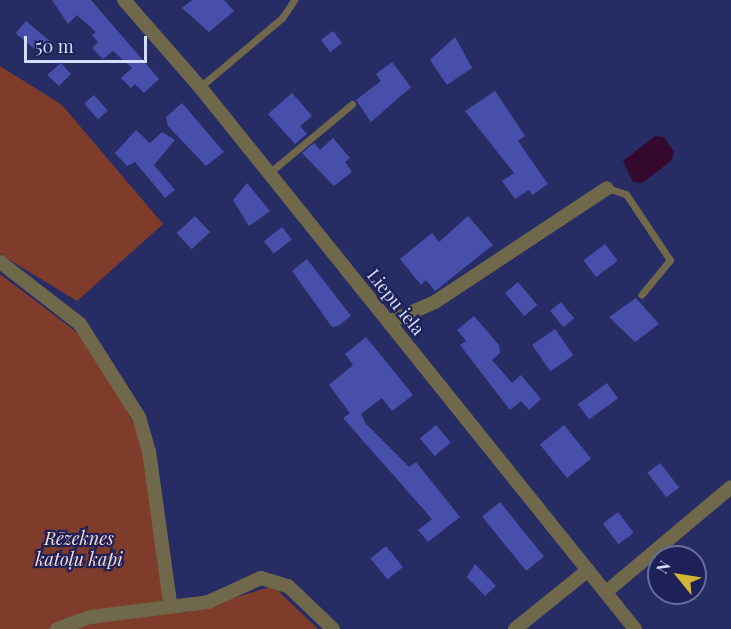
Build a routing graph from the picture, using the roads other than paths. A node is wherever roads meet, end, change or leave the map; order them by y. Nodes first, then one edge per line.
1 (124, 0) edge
2 (294, 0) edge
3 (200, 87) junction
4 (352, 104) dead end
5 (269, 173) junction
6 (607, 188) joint
7 (0, 262) edge
8 (641, 295) dead end
9 (389, 322) junction
10 (731, 487) edge
11 (588, 570) junction
12 (606, 592) junction
13 (170, 603) junction
14 (57, 629) edge
15 (333, 629) edge
16 (514, 629) edge
17 (635, 629) edge

1 - 3 street, Liepu iela
2 - 3 lane
3 - 5 street, Liepu iela
4 - 5 lane
5 - 9 street, Liepu iela
6 - 8 lane
6 - 9 street
7 - 13 street
9 - 11 street, Liepu iela
10 - 12 street
11 - 12 street, Liepu iela
11 - 16 street
12 - 17 street, Liepu iela
13 - 14 street
13 - 15 street

